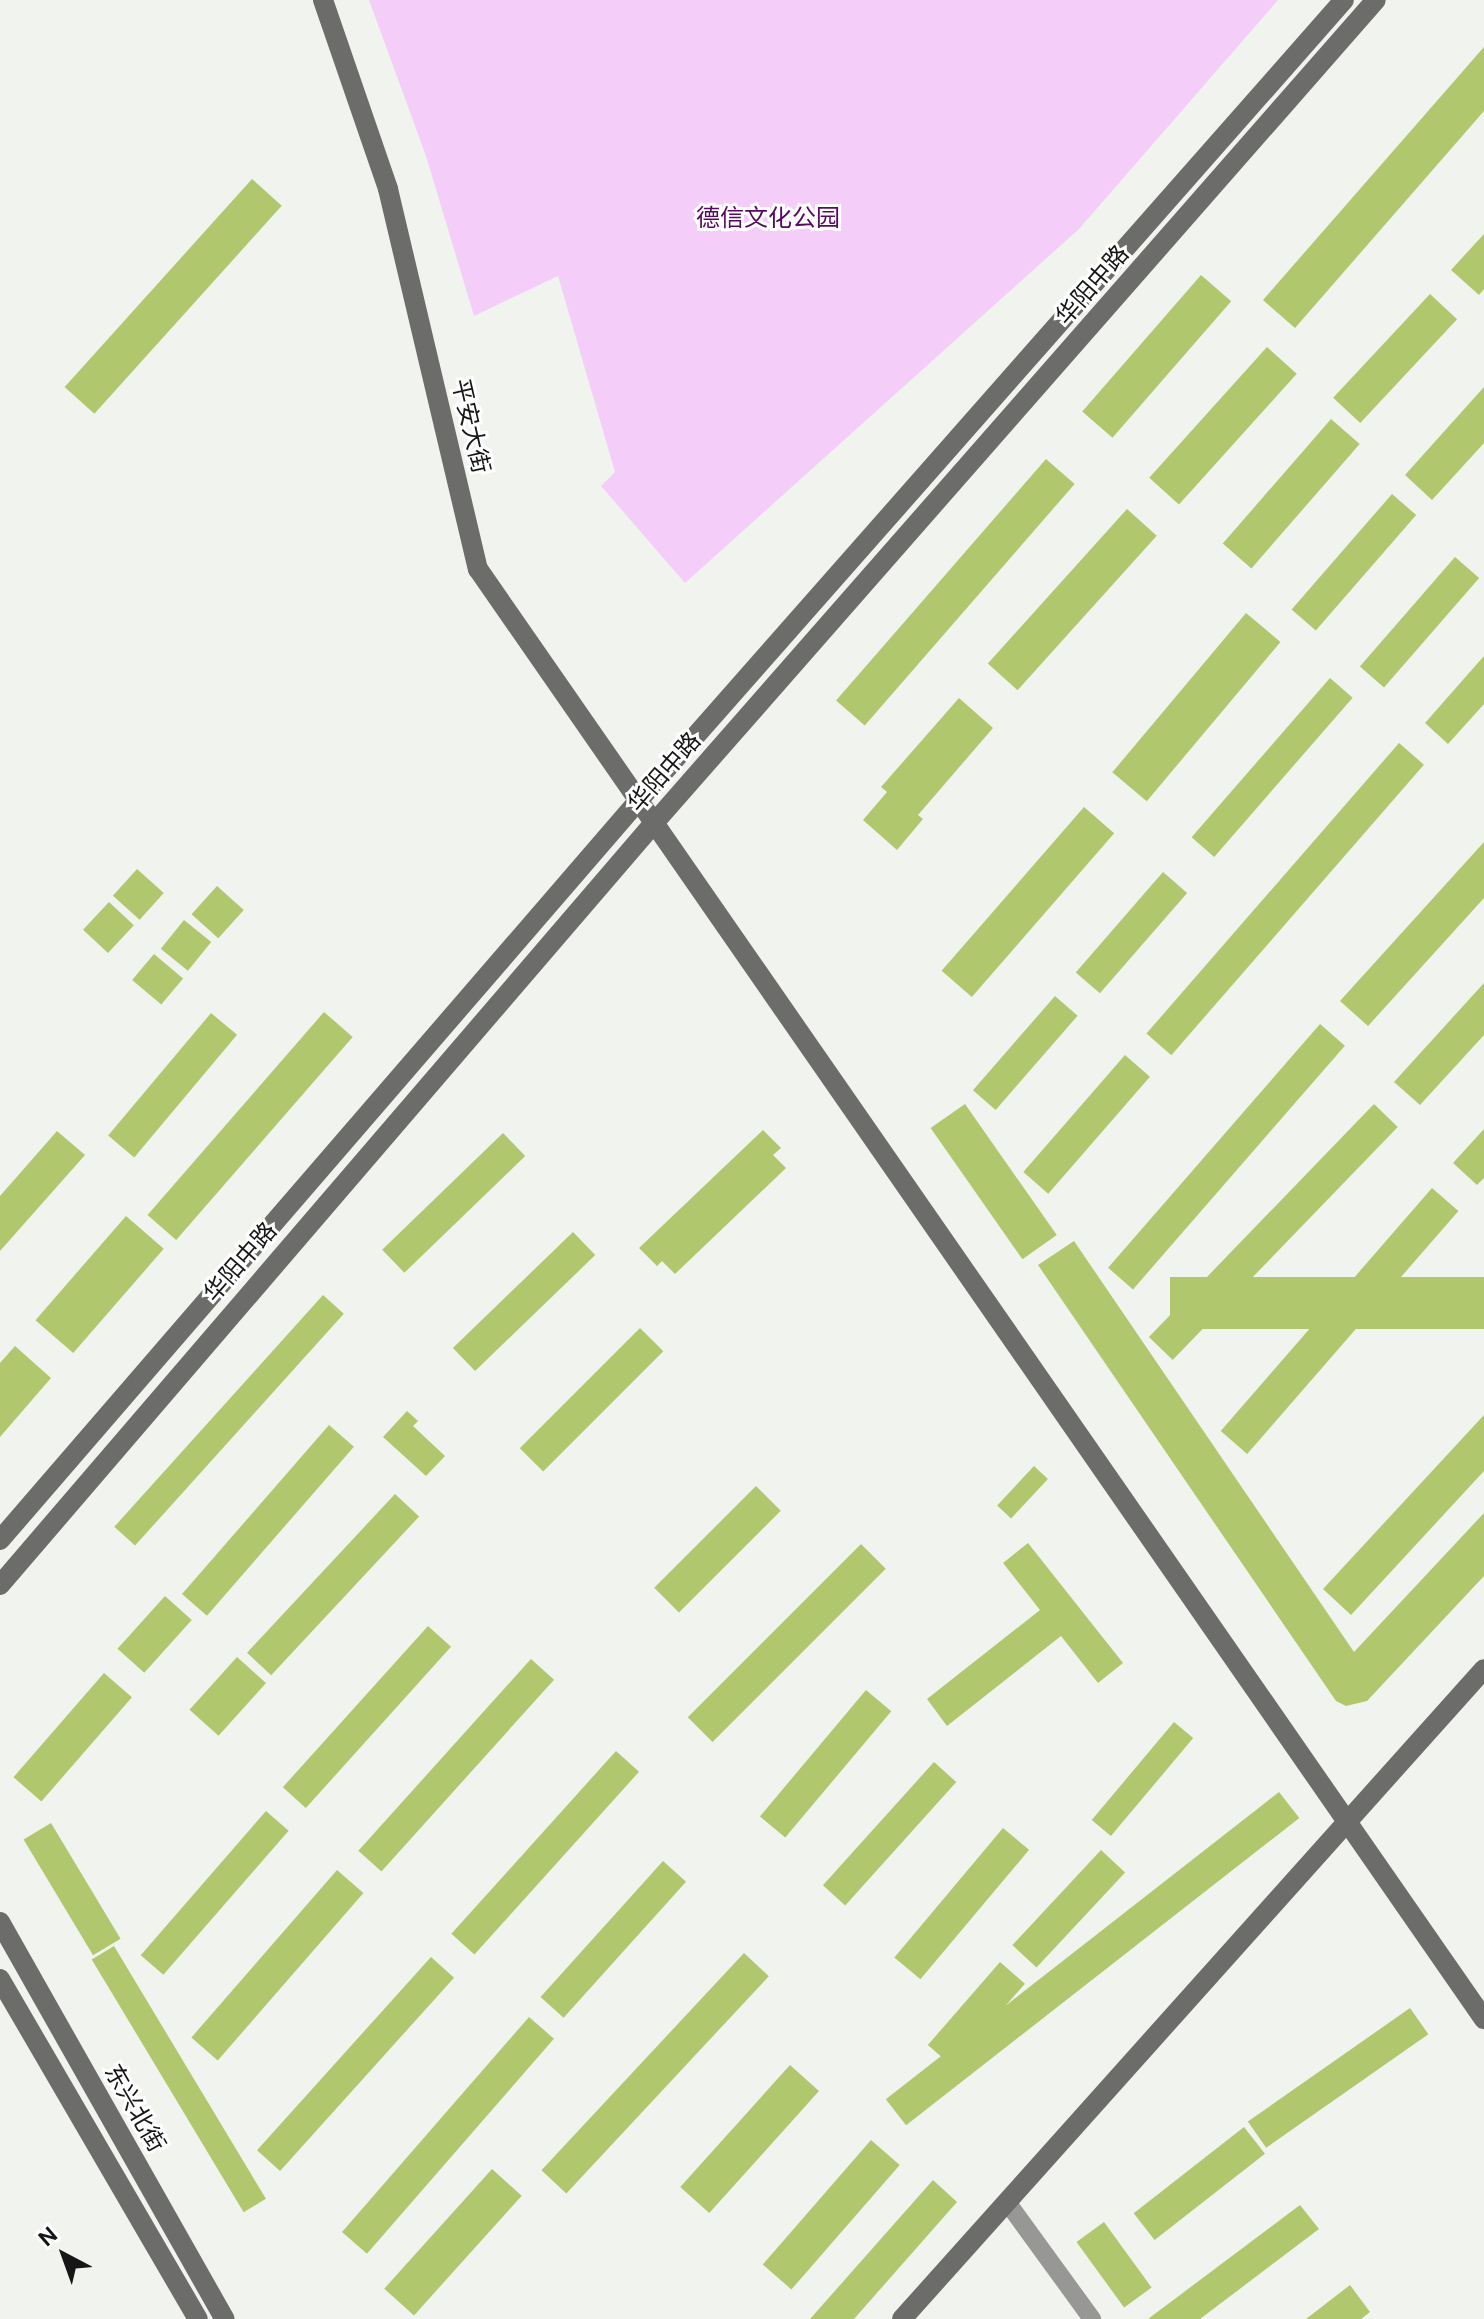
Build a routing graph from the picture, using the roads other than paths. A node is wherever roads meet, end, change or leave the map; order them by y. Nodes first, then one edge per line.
1 (323, 0) edge
2 (1344, 0) edge
3 (1376, 0) edge
4 (639, 800) junction
5 (655, 822) junction
6 (0, 1540) edge
7 (0, 1585) edge
8 (1484, 1669) edge
9 (1348, 1818) junction
10 (0, 1922) edge
11 (0, 1979) edge
12 (1484, 2019) edge
13 (1007, 2202) junction
14 (198, 2319) edge
15 (225, 2319) edge
16 (902, 2319) edge
17 (1092, 2319) edge

1 - 4 main road, 平安大街
2 - 4 main road, 华阳中路
3 - 5 main road, 华阳中路
4 - 5 main road, 平安大街
4 - 6 main road, 华阳中路
5 - 7 main road, 华阳中路
5 - 9 main road, 平安大街
8 - 9 main road
9 - 12 main road, 平安大街
9 - 13 main road
10 - 15 main road, 东兴北街
11 - 14 main road
13 - 16 main road
13 - 17 street

